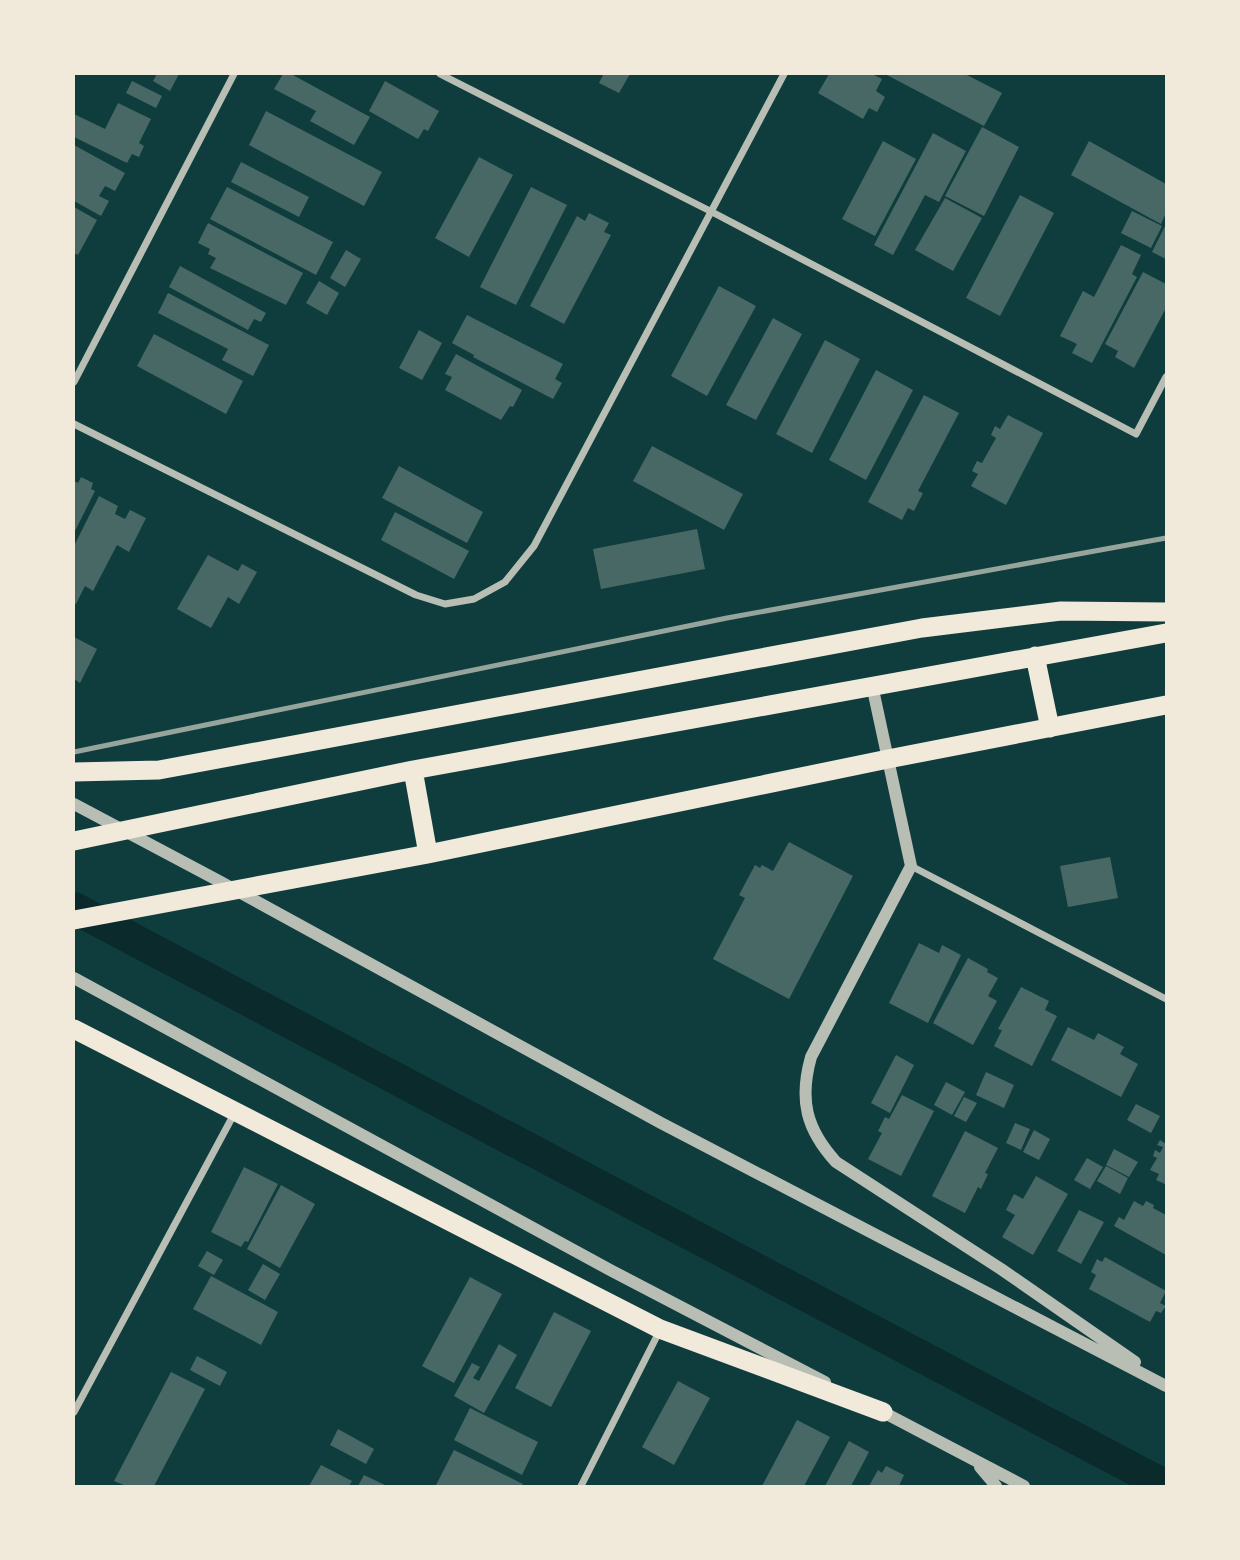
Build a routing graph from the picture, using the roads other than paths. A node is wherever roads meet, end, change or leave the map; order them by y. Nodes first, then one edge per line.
1 (234, 74) edge
2 (440, 74) edge
3 (784, 74) edge
4 (712, 212) junction
5 (1167, 377) edge
6 (74, 382) edge
7 (74, 424) edge
8 (1167, 612) edge
9 (1167, 633) edge
10 (1035, 656) junction
11 (872, 685) junction
12 (1167, 705) edge
13 (1050, 728) junction
14 (888, 759) junction
15 (412, 770) junction
16 (74, 772) edge
17 (74, 804) edge
18 (74, 841) edge
19 (428, 854) junction
20 (911, 866) junction
21 (74, 920) edge
22 (74, 978) edge
23 (1167, 999) edge
24 (74, 1029) edge
25 (236, 1112) junction
26 (660, 1329) junction
27 (1167, 1385) edge
28 (74, 1412) edge
29 (883, 1412) junction
30 (976, 1461) junction
31 (580, 1486) edge
32 (996, 1486) edge
33 (1024, 1486) edge

1 - 6 street
2 - 4 street
3 - 4 street
4 - 5 street
4 - 7 street
8 - 16 highway
9 - 10 highway
10 - 11 highway
10 - 13 highway
11 - 14 street
11 - 15 highway
12 - 13 highway
13 - 14 highway
14 - 19 highway
14 - 20 street
15 - 18 highway
15 - 19 highway
17 - 27 street
19 - 21 highway
20 - 23 street
20 - 27 street
22 - 29 street
24 - 25 highway
25 - 26 highway
25 - 28 street
26 - 29 highway
26 - 31 street
29 - 30 street
30 - 32 street
30 - 33 street

